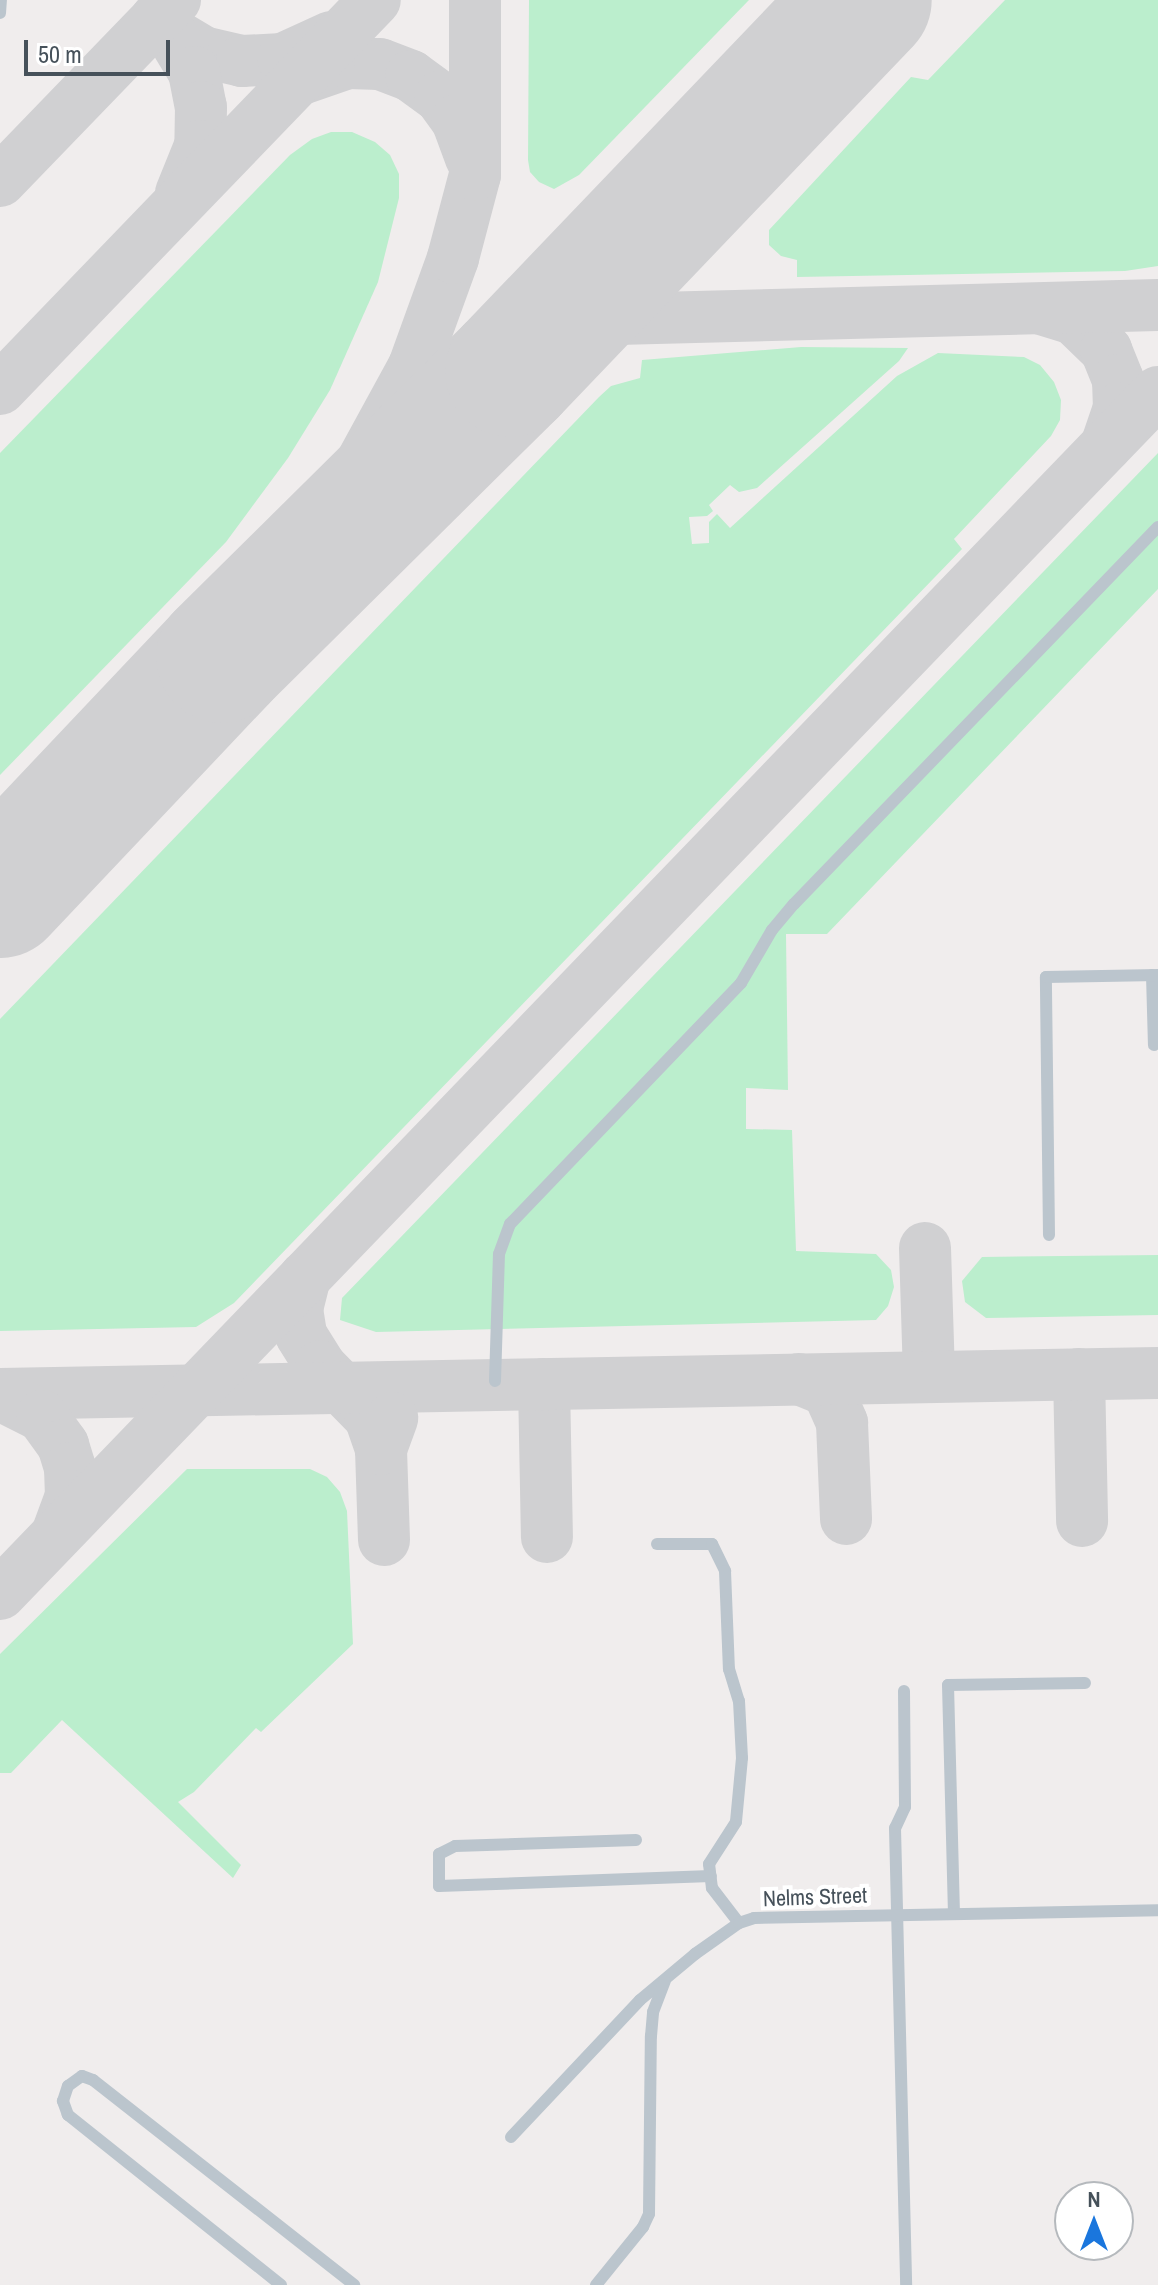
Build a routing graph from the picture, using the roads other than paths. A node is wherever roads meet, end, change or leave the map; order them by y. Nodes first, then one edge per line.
1 (1, 0) edge
2 (0, 13) edge
3 (1158, 527) edge
4 (1155, 975) edge
5 (1154, 1045) dead end
6 (1049, 1235) dead end
7 (495, 1381) dead end
8 (657, 1544) dead end
9 (1085, 1683) dead end
10 (904, 1691) dead end
11 (636, 1840) dead end
12 (711, 1876) junction
13 (1158, 1910) edge
14 (954, 1914) junction
15 (898, 1915) junction
16 (739, 1923) junction
17 (666, 1979) junction
18 (511, 2137) dead end
19 (281, 2285) edge
20 (354, 2285) edge
21 (596, 2285) edge
22 (906, 2285) edge

1 - 2 lane
3 - 7 lane
4 - 5 lane
4 - 6 lane
8 - 12 lane
9 - 14 lane
10 - 15 lane
11 - 12 lane
12 - 16 lane
13 - 14 lane, Nelms Street
14 - 15 lane, Nelms Street
15 - 16 lane, Nelms Street
15 - 22 lane
16 - 17 lane, Nelms Street
17 - 18 lane, Nelms Street
17 - 21 lane
19 - 20 lane

